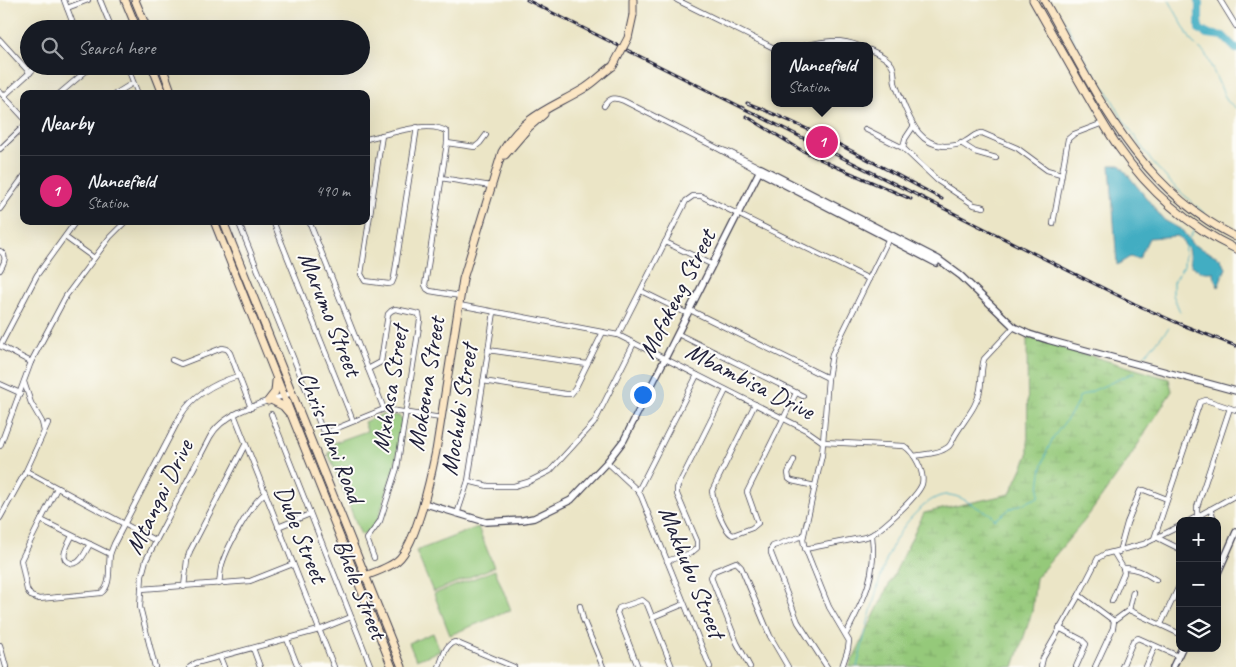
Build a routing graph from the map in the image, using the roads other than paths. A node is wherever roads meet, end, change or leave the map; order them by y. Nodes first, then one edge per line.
1 (64, 0) edge
2 (88, 0) edge
3 (100, 0) edge
4 (125, 0) edge
5 (135, 0) edge
6 (633, 0) edge
7 (677, 0) edge
8 (692, 0) edge
9 (1033, 0) edge
10 (1044, 0) edge
11 (1220, 0) edge
12 (690, 6) junction
13 (67, 8) junction
14 (72, 20) edge
15 (108, 20) edge
16 (133, 20) edge
17 (143, 20) edge
18 (1236, 26) edge
19 (0, 40) edge
20 (822, 42) edge
21 (844, 42) edge
22 (771, 46) edge
23 (873, 51) edge
24 (20, 62) edge
25 (27, 75) edge
26 (81, 75) edge
27 (130, 75) edge
28 (156, 75) edge
29 (165, 75) edge
30 (133, 83) junction
31 (64, 90) edge
32 (122, 90) edge
33 (136, 90) edge
34 (161, 90) edge
35 (171, 90) edge
36 (2, 94) edge
37 (604, 106) dead end
38 (20, 114) edge
39 (1103, 123) junction
40 (913, 127) junction
41 (417, 128) junction
42 (20, 129) edge
43 (865, 129) dead end
44 (486, 135) dead end
45 (382, 136) junction
46 (370, 138) edge
47 (447, 142) junction
48 (961, 143) junction
49 (1, 146) edge
50 (903, 148) junction
51 (996, 158) dead end
52 (760, 170) junction
53 (1061, 174) junction
54 (441, 178) junction
55 (20, 182) edge
56 (491, 186) junction
57 (984, 207) dead end
58 (0, 209) edge
59 (738, 215) junction
60 (370, 219) edge
61 (1053, 224) dead end
62 (73, 225) edge
63 (122, 225) edge
64 (216, 225) edge
65 (226, 225) edge
66 (240, 225) edge
67 (275, 225) edge
68 (311, 225) edge
69 (369, 225) edge
70 (65, 237) junction
71 (1236, 237) edge
72 (889, 238) junction
73 (666, 242) junction
74 (1236, 249) edge
75 (0, 251) edge
76 (94, 258) junction
77 (713, 265) junction
78 (0, 270) edge
79 (869, 279) junction
80 (963, 280) junction
81 (640, 291) junction
82 (460, 296) junction
83 (459, 305) junction
84 (494, 312) junction
85 (689, 312) junction
86 (1014, 327) junction
87 (603, 332) junction
88 (678, 334) junction
89 (618, 335) junction
90 (634, 343) junction
91 (0, 346) edge
92 (488, 350) junction
93 (666, 359) junction
94 (172, 360) dead end
95 (31, 362) junction
96 (587, 364) junction
97 (368, 369) junction
98 (697, 375) junction
99 (238, 376) junction
100 (276, 377) junction
101 (828, 378) junction
102 (24, 381) junction
103 (483, 381) junction
104 (0, 384) edge
105 (726, 390) junction
106 (1236, 391) edge
107 (20, 393) junction
108 (292, 393) junction
109 (796, 393) junction
110 (283, 396) junction
111 (803, 396) dead end
112 (270, 401) junction
113 (755, 404) junction
114 (250, 408) junction
115 (1230, 408) junction
116 (384, 409) junction
117 (1236, 410) edge
118 (406, 413) junction
119 (234, 414) junction
120 (271, 414) dead end
121 (292, 417) junction
122 (441, 418) junction
123 (784, 419) junction
124 (353, 421) junction
125 (48, 423) dead end
126 (44, 431) junction
127 (823, 442) junction
128 (245, 445) junction
129 (0, 446) edge
130 (914, 456) junction
131 (794, 460) dead end
132 (607, 462) junction
133 (26, 471) junction
134 (468, 481) junction
135 (815, 486) junction
136 (57, 488) junction
137 (638, 491) junction
138 (265, 494) junction
139 (1236, 495) edge
140 (1167, 499) junction
141 (423, 503) junction
142 (1210, 510) junction
143 (310, 514) junction
144 (457, 514) junction
145 (1197, 516) joint
146 (1213, 517) edge
147 (0, 518) edge
148 (41, 520) junction
149 (126, 524) junction
150 (278, 527) junction
151 (1176, 528) edge
152 (1236, 532) edge
153 (872, 535) junction
154 (72, 536) junction
155 (803, 536) junction
156 (1156, 538) junction
157 (156, 541) junction
158 (90, 544) junction
159 (1176, 547) edge
160 (805, 548) junction
161 (1116, 552) junction
162 (110, 554) junction
163 (374, 558) dead end
164 (667, 562) junction
165 (294, 564) junction
166 (1221, 566) edge
167 (1123, 568) junction
168 (365, 576) junction
169 (358, 579) junction
170 (1156, 580) dead end
171 (219, 584) junction
172 (184, 587) junction
173 (141, 589) junction
174 (1133, 592) dead end
175 (1176, 592) edge
176 (1079, 595) junction
177 (1112, 601) dead end
178 (684, 604) junction
179 (580, 606) dead end
180 (1129, 610) junction
181 (351, 617) junction
182 (653, 617) junction
183 (1114, 622) junction
184 (1161, 624) junction
185 (1059, 628) junction
186 (319, 630) junction
187 (1176, 632) edge
188 (846, 634) junction
189 (287, 639) junction
190 (0, 645) edge
191 (1155, 646) junction
192 (253, 648) junction
193 (1180, 652) edge
194 (1178, 656) junction
195 (220, 657) junction
196 (6, 667) edge
197 (155, 667) edge
198 (190, 667) edge
199 (224, 667) edge
200 (260, 667) edge
201 (298, 667) edge
202 (334, 667) edge
203 (371, 667) edge
204 (392, 667) edge
205 (402, 667) edge
206 (439, 667) edge
207 (514, 667) edge
208 (603, 667) edge
209 (638, 667) edge
210 (672, 667) edge
211 (710, 667) edge
212 (750, 667) edge
213 (788, 667) edge
214 (827, 667) edge
215 (842, 667) edge
216 (1041, 667) edge
217 (1076, 667) edge
218 (1095, 667) edge
219 (1122, 667) edge
220 (1146, 667) edge
221 (1173, 667) edge

1 - 13 street
2 - 13 street
3 - 15 street
4 - 16 main road
5 - 17 main road
6 - 56 main road, Mokoena Street, bridge
7 - 12 street
8 - 12 street
9 - 39 main road
10 - 71 main road
11 - 18 street
12 - 22 street
13 - 14 street
19 - 24 street
20 - 21 street
23 - 40 street
25 - 36 street
26 - 31 street
27 - 30 street
28 - 34 main road
29 - 35 main road
30 - 32 street
30 - 33 street
36 - 38 street
37 - 52 street
39 - 53 street
39 - 74 main road
40 - 48 street
40 - 50 street
41 - 45 street
41 - 47 street
41 - 69 street
42 - 49 street
43 - 50 street
44 - 47 street
45 - 46 street
45 - 60 street
47 - 54 street
48 - 51 street
48 - 53 street
50 - 57 street
52 - 59 street, Mofokeng Street
52 - 72 street
52 - 80 street
53 - 61 street
54 - 56 street
54 - 82 street
55 - 58 street
56 - 82 main road, Mokoena Street
59 - 73 street
59 - 77 street, Mofokeng Street
59 - 79 street
62 - 70 street
63 - 76 street
64 - 100 main road, Chris Hani Road
65 - 108 main road, Chris Hani Road
66 - 124 street
67 - 124 street, Marumo Street
68 - 97 street
70 - 76 street
70 - 91 street
72 - 79 street
72 - 80 street
73 - 77 street
73 - 81 street
75 - 78 street
76 - 95 street
77 - 85 street, Mofokeng Street
79 - 101 street
80 - 86 street
81 - 85 street
81 - 89 street
82 - 83 main road, Mokoena Street
83 - 84 street, Mbambisa Drive
83 - 122 main road, Mokoena Street
84 - 87 street, Mbambisa Drive
84 - 92 street, Mochubi Street
85 - 88 street, Mofokeng Street
85 - 101 street
86 - 106 street
86 - 130 street
87 - 89 street, Mbambisa Drive
87 - 96 street
88 - 93 street, Mofokeng Street
88 - 109 street
89 - 90 street, Mbambisa Drive
90 - 93 street, Mbambisa Drive
90 - 134 street
91 - 95 street
92 - 96 street
92 - 103 street, Mochubi Street
93 - 98 street, Mbambisa Drive
93 - 132 street, Mofokeng Street
94 - 99 street
95 - 102 street
96 - 103 street
97 - 116 street
97 - 118 street, Mxhasa Street
98 - 105 street, Mbambisa Drive
98 - 137 street, Makhubu Street
99 - 114 street
99 - 149 street
100 - 110 main road, Chris Hani Road
100 - 112 main road
101 - 127 street
102 - 107 street
102 - 126 street
103 - 134 street, Mochubi Street
104 - 107 street
105 - 113 street, Mbambisa Drive
105 - 164 street
107 - 129 street
108 - 110 street, Mtangai Drive
108 - 168 main road, Chris Hani Road
109 - 111 street
109 - 123 street
110 - 112 street, Mtangai Drive
110 - 121 main road, Chris Hani Road
112 - 114 street, Mtangai Drive
112 - 121 main road
113 - 123 street, Mbambisa Drive
113 - 123 street
114 - 119 street, Mtangai Drive
115 - 117 street
115 - 140 street
115 - 145 street
116 - 118 street
116 - 124 street
118 - 122 street
118 - 163 street, Mxhasa Street
119 - 128 street, Dube Street
119 - 157 street, Mtangai Drive
120 - 143 street, Bhele Street
121 - 169 main road, Chris Hani Road
122 - 141 main road, Mokoena Street
123 - 127 street, Mbambisa Drive
125 - 126 street
126 - 133 street
127 - 130 street
127 - 135 street, Mbambisa Drive
128 - 138 street, Dube Street
128 - 172 street
130 - 153 street
131 - 135 street
132 - 137 street, Makhubu Street
132 - 144 street, Mofokeng Street
133 - 136 street
133 - 147 street
134 - 144 street, Mochubi Street
135 - 155 street, Mbambisa Drive
136 - 148 street
136 - 149 street
137 - 164 street, Makhubu Street
138 - 150 street, Dube Street
138 - 171 street
139 - 142 street
140 - 156 street
140 - 161 street
141 - 144 street, Mofokeng Street
141 - 168 main road, Mokoena Street
142 - 145 street
142 - 146 street
143 - 150 street
143 - 181 street, Bhele Street
148 - 154 street
148 - 162 street
149 - 157 street
149 - 162 street
150 - 165 street, Dube Street
151 - 156 street
152 - 166 street
153 - 160 street
153 - 188 street
154 - 158 street
154 - 158 street
155 - 160 street, Mbambisa Drive
155 - 214 street
156 - 159 street
156 - 161 street
157 - 173 street, Mtangai Drive
158 - 162 street
160 - 188 street, Mbambisa Drive
161 - 167 street
161 - 176 street
164 - 178 street, Makhubu Street
165 - 171 street
165 - 186 street, Dube Street
167 - 170 street
167 - 177 street
168 - 169 main road, Mokoena Street
168 - 205 main road, Chris Hani Road
169 - 204 main road, Chris Hani Road
171 - 172 street
172 - 173 street
173 - 197 street, Mtangai Drive
174 - 180 street
175 - 184 street
176 - 183 street
176 - 185 street
178 - 182 street
178 - 211 street, Makhubu Street
179 - 208 street
180 - 183 street
180 - 184 street
181 - 186 street
181 - 203 street, Bhele Street
182 - 209 street
182 - 210 street
183 - 218 street
184 - 187 street
185 - 216 street
185 - 217 street
186 - 189 street
186 - 202 street, Dube Street
188 - 215 street
189 - 192 street
189 - 201 street
190 - 196 street
191 - 194 street
191 - 219 street
191 - 220 street
192 - 195 street
192 - 200 street
193 - 194 street
194 - 221 street
195 - 198 street
195 - 199 street
206 - 207 street
212 - 213 street

